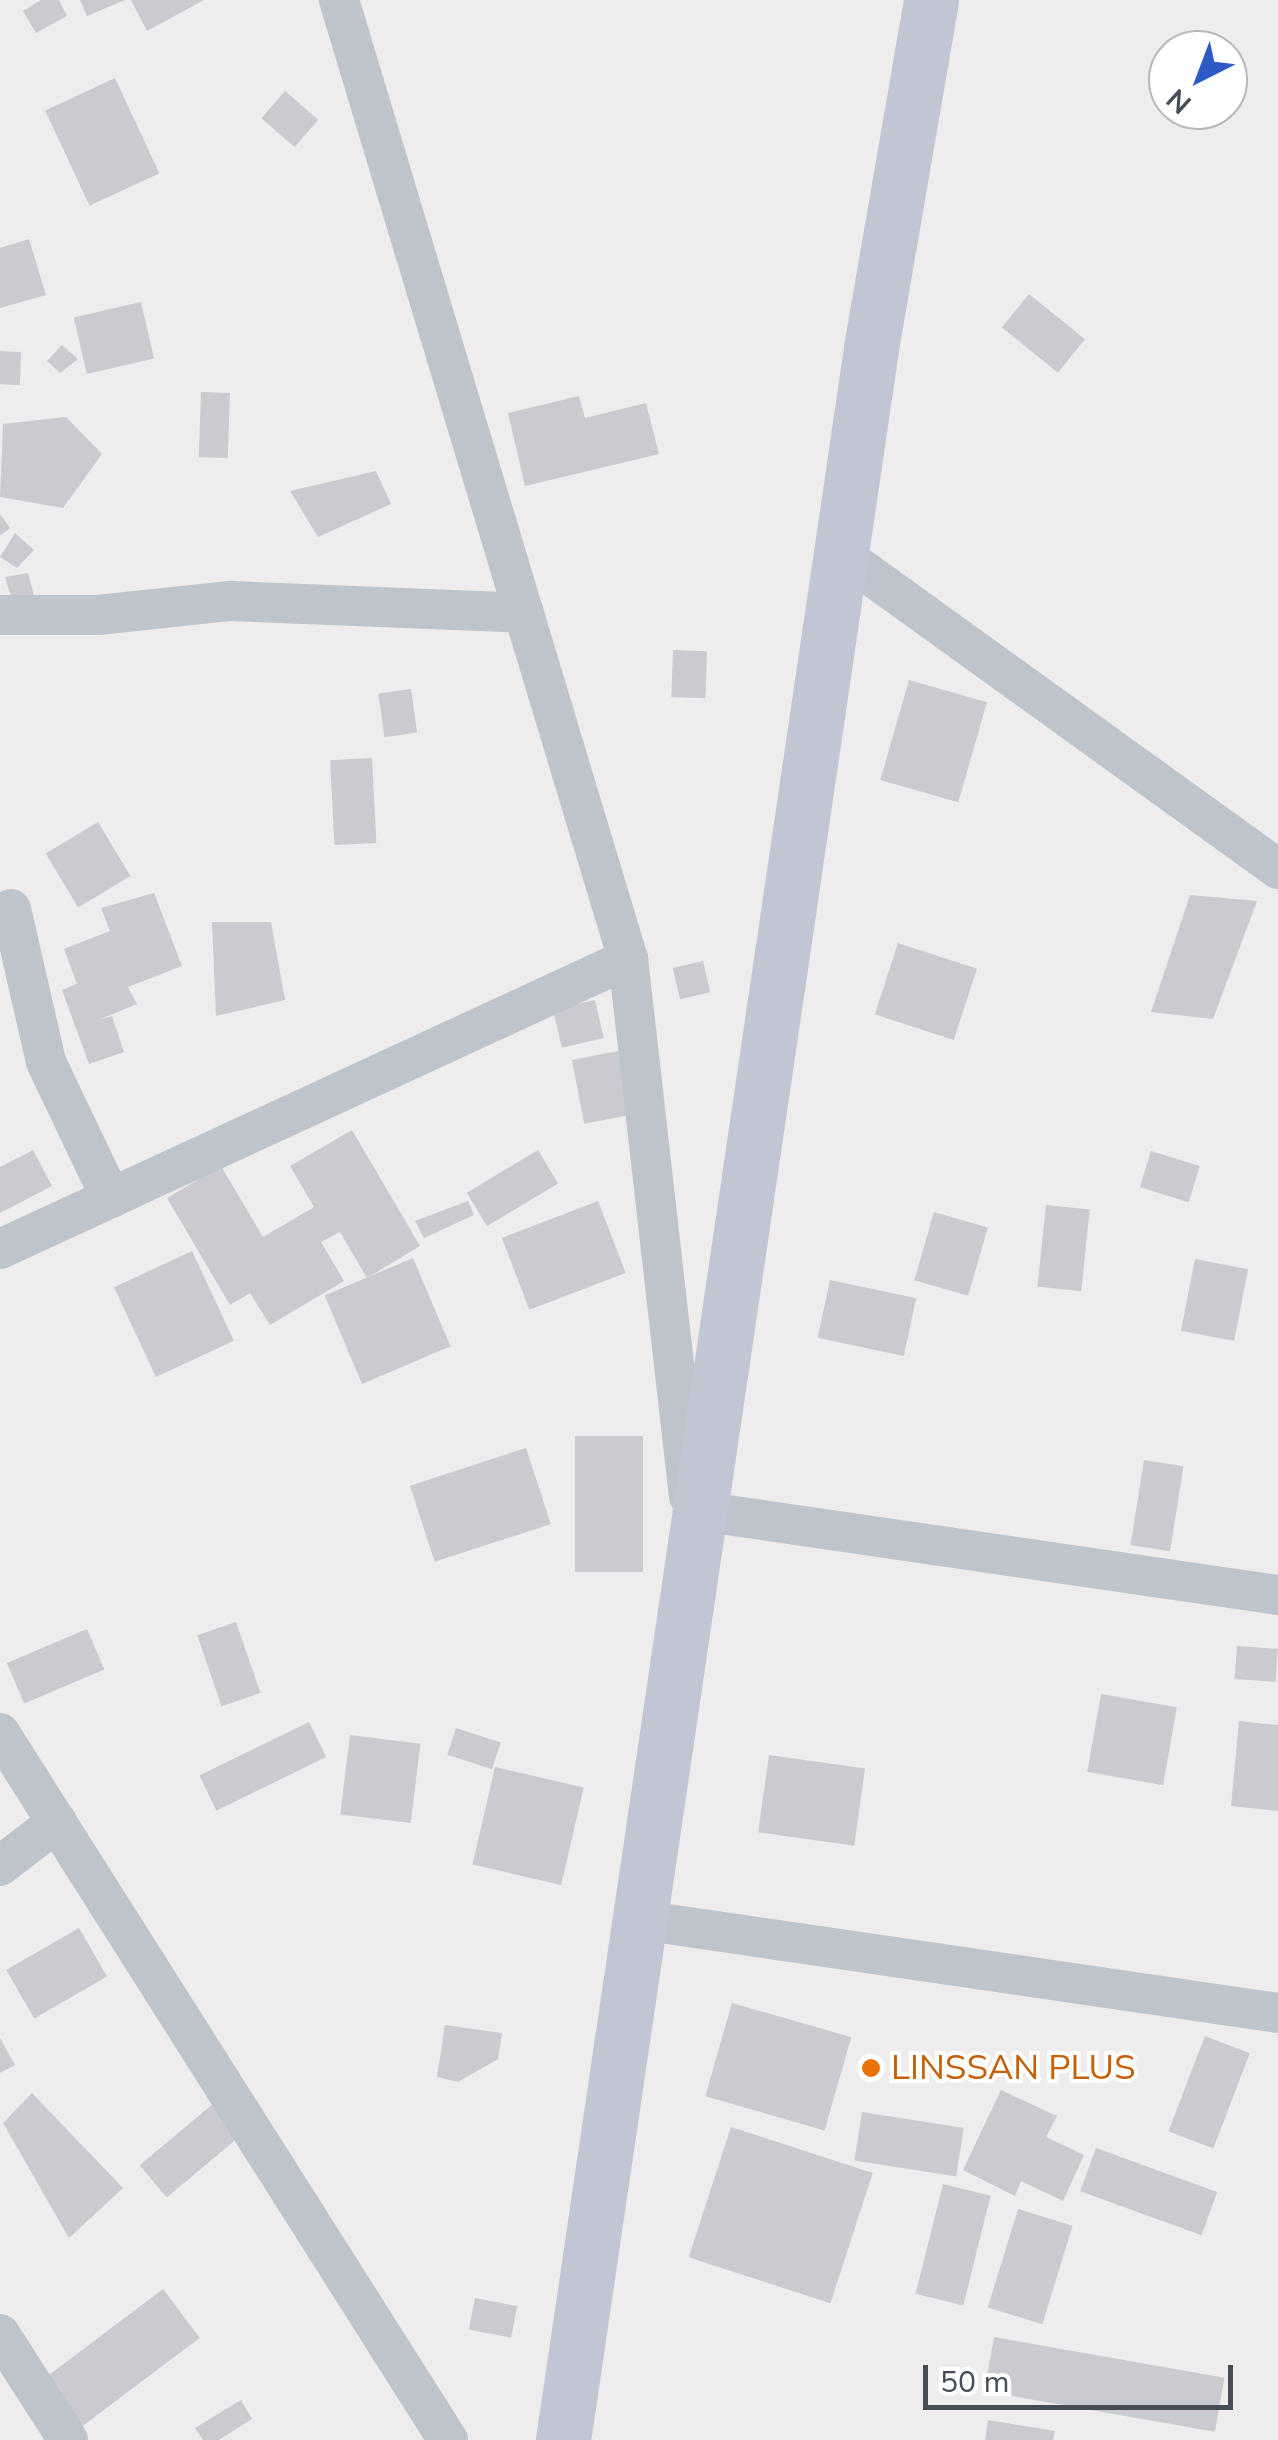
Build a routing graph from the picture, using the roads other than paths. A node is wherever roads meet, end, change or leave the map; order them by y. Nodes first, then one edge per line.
1 (339, 0) edge
2 (932, 0) edge
3 (841, 554) junction
4 (524, 613) junction
5 (0, 615) edge
6 (1278, 869) edge
7 (12, 908) dead end
8 (628, 959) junction
9 (111, 1198) junction
10 (0, 1249) edge
11 (698, 1526) junction
12 (1278, 1595) edge
13 (0, 1733) edge
14 (57, 1822) junction
15 (0, 1866) edge
16 (640, 1920) junction
17 (1278, 2013) edge
18 (0, 2334) edge
19 (68, 2440) edge
20 (448, 2440) edge
21 (563, 2440) edge

1 - 4 street
2 - 3 main road
3 - 6 street
3 - 11 main road
4 - 5 street
4 - 8 street
7 - 9 street
8 - 9 street
8 - 11 street
9 - 10 street
11 - 12 street
11 - 16 main road
13 - 14 street
14 - 15 street
14 - 20 street
16 - 17 street
16 - 21 main road
18 - 19 street

